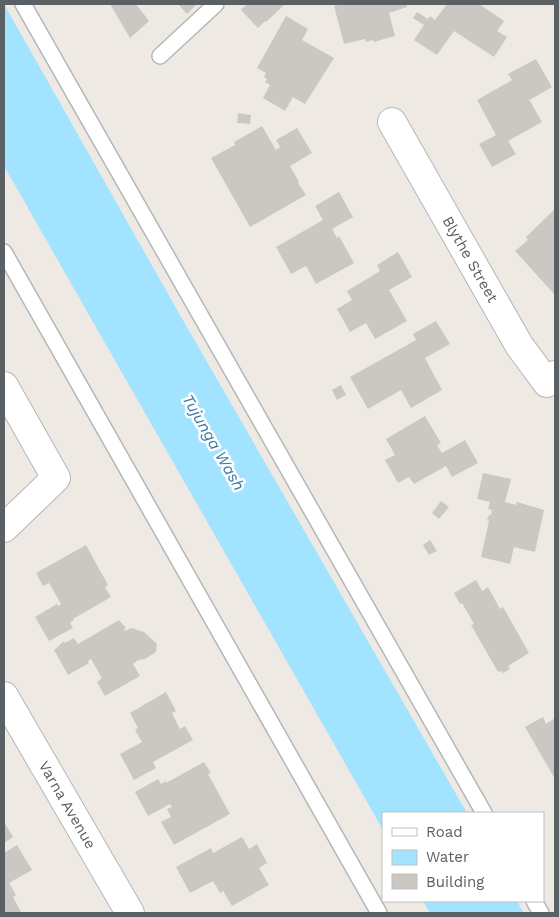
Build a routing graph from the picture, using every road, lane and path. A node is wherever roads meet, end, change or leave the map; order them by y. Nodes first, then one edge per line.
1 (23, 4) edge
2 (216, 4) edge
3 (160, 56) dead end
4 (392, 122) dead end
5 (4, 252) edge
6 (555, 375) edge
7 (4, 386) edge
8 (4, 528) edge
9 (4, 696) edge
10 (483, 812) edge
11 (535, 902) edge
12 (130, 913) edge
13 (380, 913) edge
14 (541, 913) edge

1 - 10 lane
2 - 3 lane
4 - 6 street, Blythe Street
5 - 13 lane
7 - 8 street
9 - 12 street, Varna Avenue
11 - 14 lane

